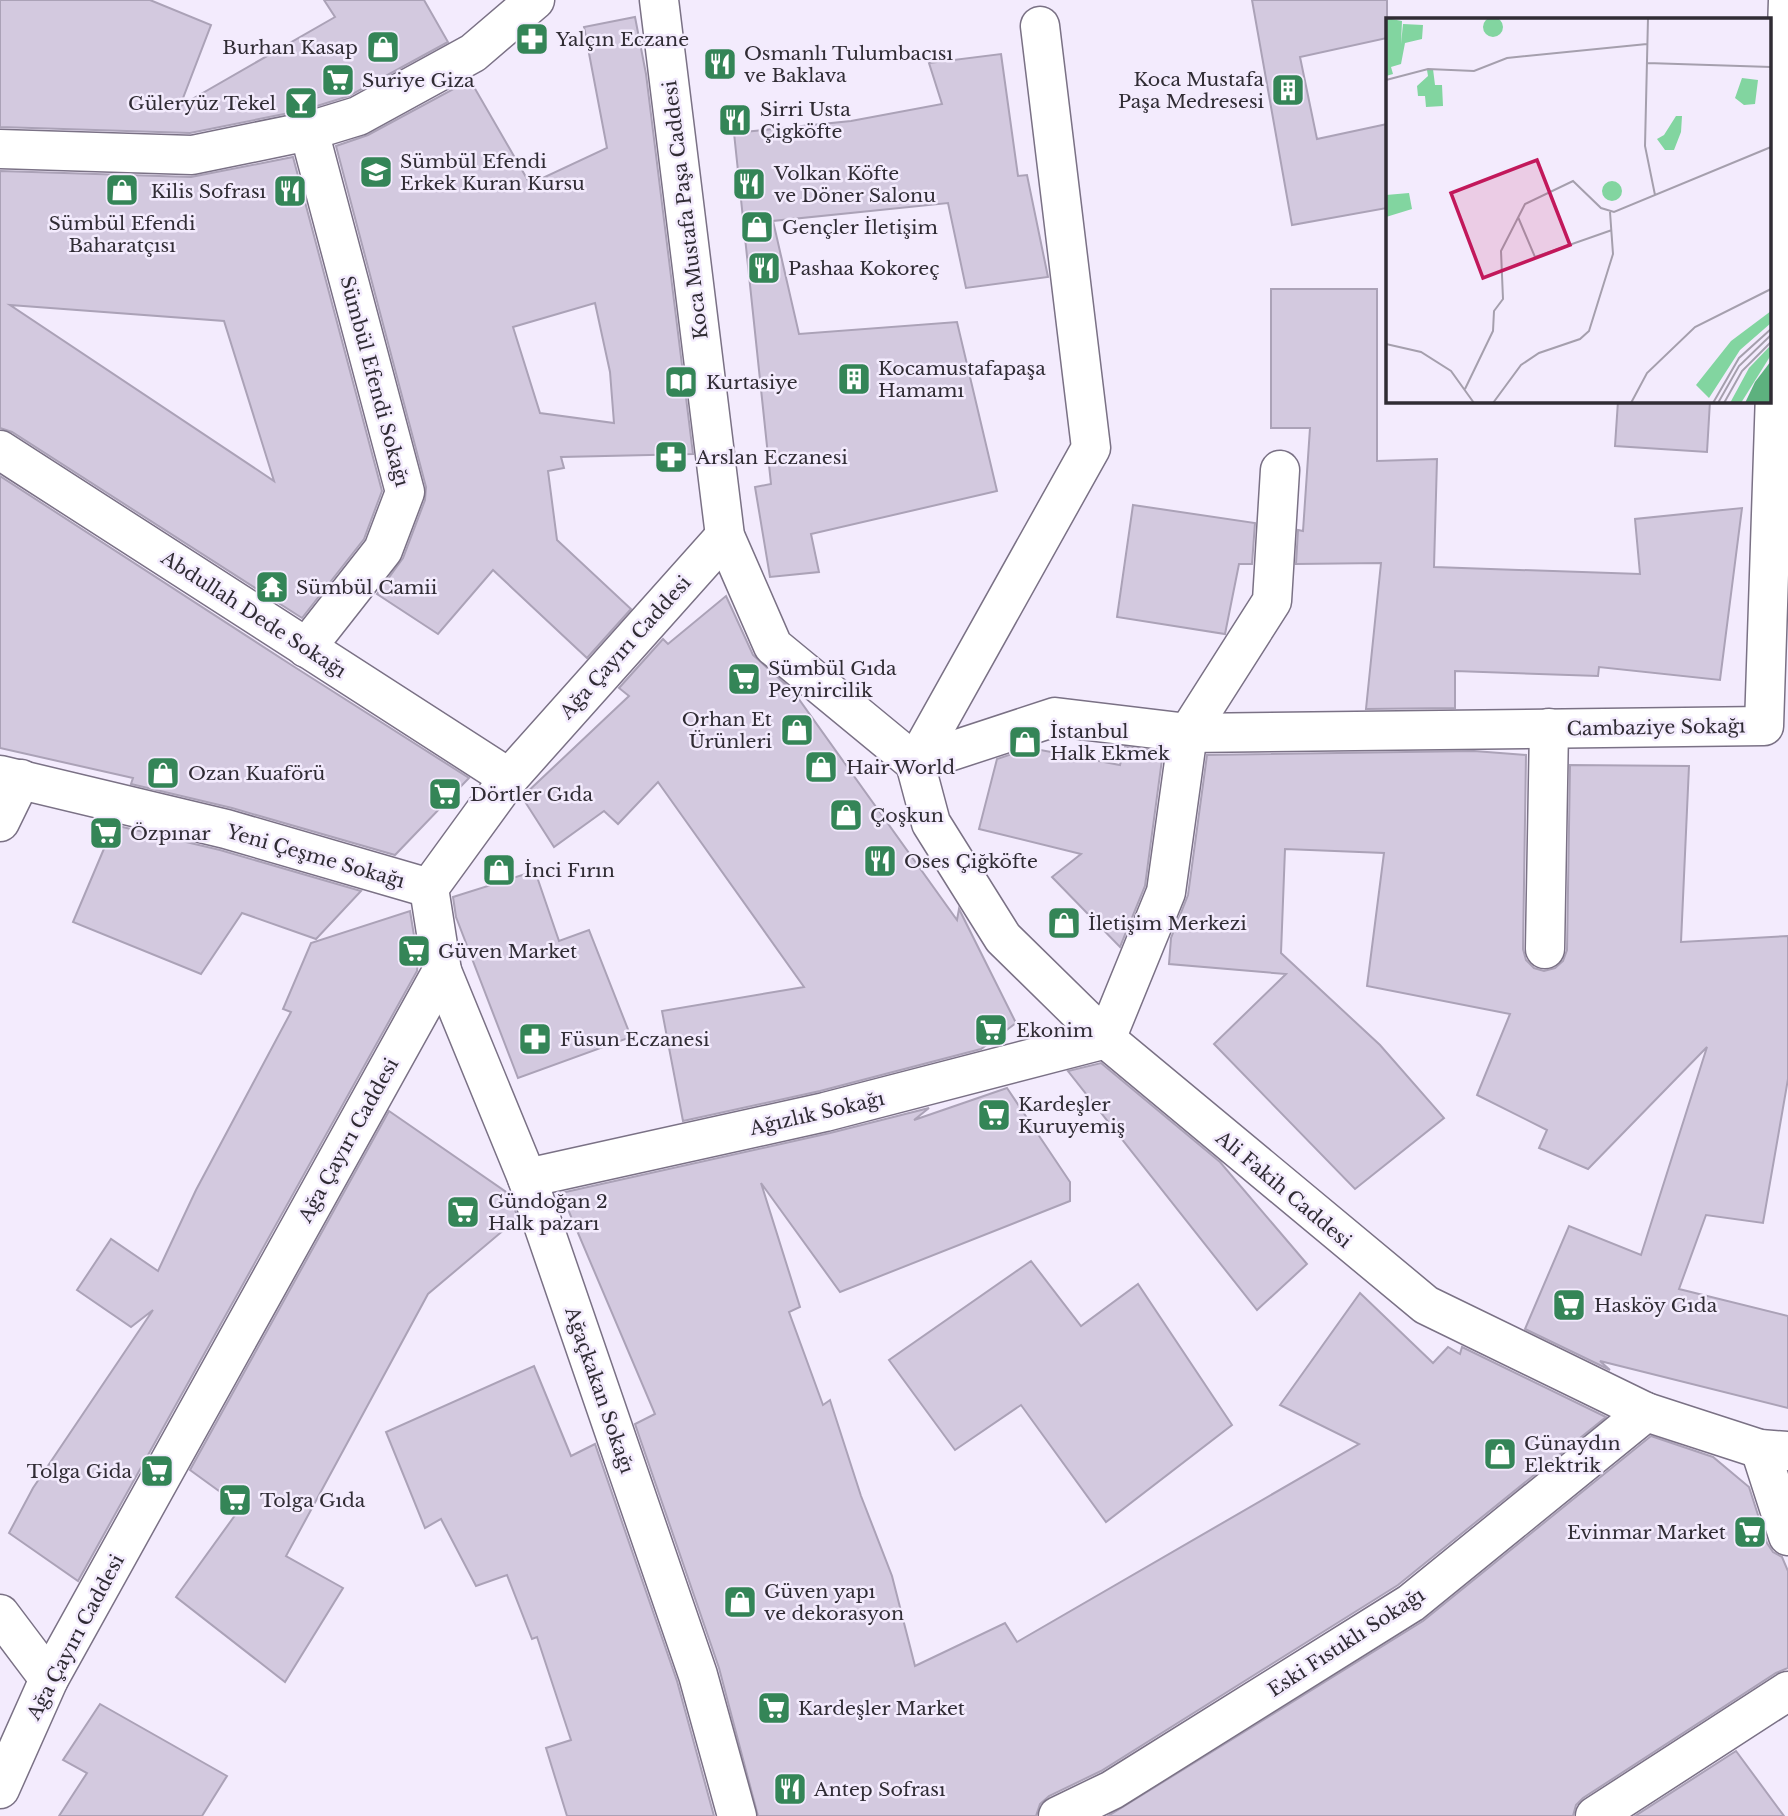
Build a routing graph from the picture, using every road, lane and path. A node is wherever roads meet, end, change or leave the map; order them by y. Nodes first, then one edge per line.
1 (535, 0) edge
2 (659, 0) edge
3 (1788, 0) edge
4 (1040, 26) dead end
5 (309, 131) junction
6 (0, 149) edge
7 (0, 450) edge
8 (1280, 470) dead end
9 (724, 536) junction
10 (306, 648) junction
11 (1776, 725) edge
12 (1549, 728) junction
13 (1188, 733) junction
14 (915, 763) junction
15 (10, 777) edge
16 (509, 778) junction
17 (0, 822) edge
18 (429, 888) junction
19 (1545, 949) dead end
20 (442, 971) junction
21 (1106, 1038) junction
22 (527, 1178) junction
23 (1646, 1412) junction
24 (1774, 1450) edge
25 (1788, 1536) edge
26 (0, 1614) edge
27 (49, 1679) junction
28 (1788, 1691) edge
29 (0, 1789) edge
30 (737, 1816) edge
31 (1058, 1816) edge
32 (1595, 1816) edge

1 - 5 street
2 - 9 street, Koca Mustafa Paşa Caddesi
3 - 11 street, Cambaziye Sokağı
4 - 14 street
5 - 6 street
5 - 10 street, Sümbül Efendi Sokağı
7 - 10 street, Abdullah Dede Sokağı
8 - 13 street
9 - 14 street, Koca Mustafa Paşa Caddesi
9 - 16 street, Ağa Çayırı Caddesi
10 - 16 street, Abdullah Dede Sokağı
11 - 12 street, Cambaziye Sokağı
12 - 13 street, Cambaziye Sokağı
12 - 19 street
13 - 14 street, Cambaziye Sokağı
13 - 21 street
14 - 21 street, Ali Fakih Caddesi
15 - 17 street
15 - 18 street, Yeni Çeşme Sokağı
16 - 18 street, Ağa Çayırı Caddesi
18 - 20 street
20 - 22 street, Ağaçkakan Sokağı
20 - 27 street, Ağa Çayırı Caddesi
21 - 22 street, Ağızlık Sokağı
21 - 23 street, Ali Fakih Caddesi
22 - 30 street, Ağaçkakan Sokağı
23 - 24 street, Ali Fakih Caddesi
23 - 31 street, Eski Fıstıklı Sokağı
24 - 25 street
26 - 27 street
27 - 29 street, Ağa Çayırı Caddesi
28 - 32 street

